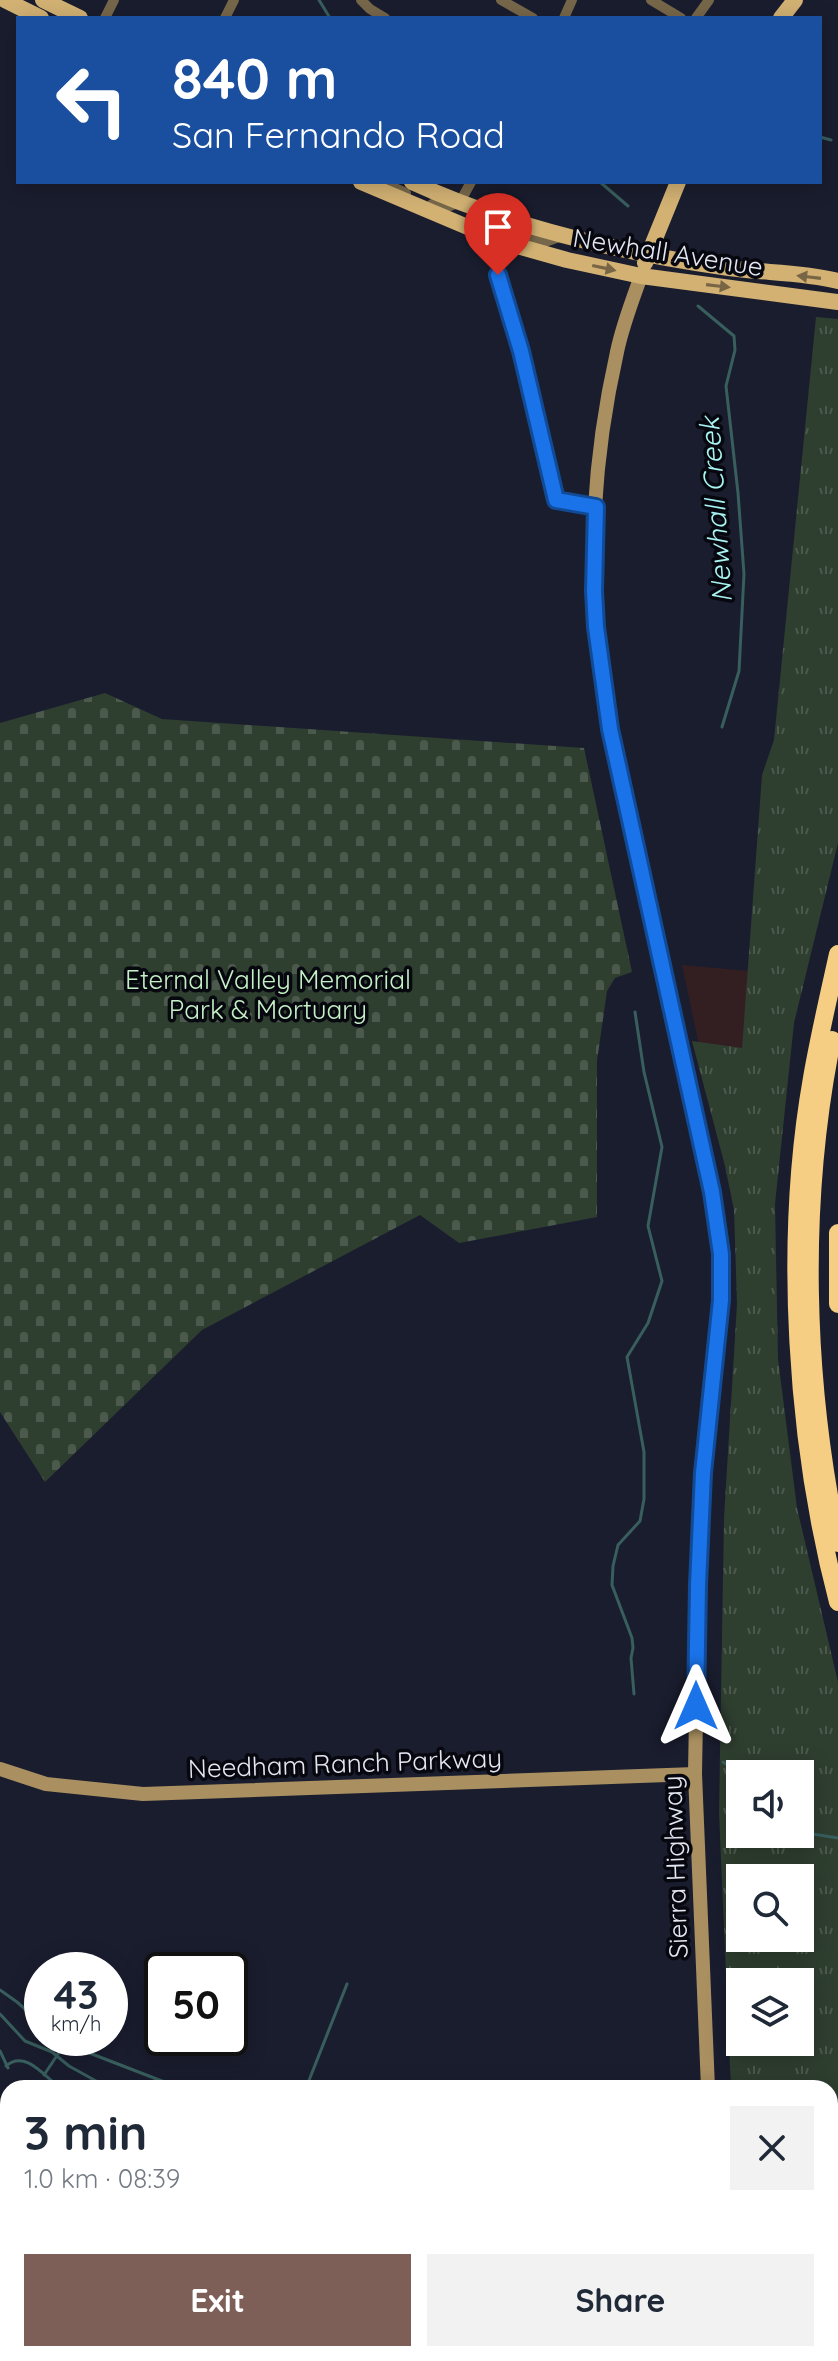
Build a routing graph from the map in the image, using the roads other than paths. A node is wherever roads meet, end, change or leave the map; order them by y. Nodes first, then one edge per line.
1 (5, 0) edge
2 (26, 0) edge
3 (43, 0) edge
4 (361, 0) edge
5 (501, 0) edge
6 (651, 0) edge
7 (795, 0) edge
8 (62, 10) junction
9 (37, 16) edge
10 (76, 16) edge
11 (382, 16) edge
12 (529, 16) edge
13 (678, 16) edge
14 (783, 16) edge
15 (366, 184) edge
16 (386, 184) edge
17 (417, 184) edge
18 (470, 184) edge
19 (677, 184) edge
20 (460, 202) junction
21 (502, 218) junction
22 (563, 235) junction
23 (503, 242) junction
24 (648, 254) junction
25 (641, 276) junction
26 (838, 281) edge
27 (838, 302) edge
28 (596, 507) junction
29 (838, 954) edge
30 (838, 1010) edge
31 (838, 1059) edge
32 (838, 1233) edge
33 (838, 1304) edge
34 (838, 1493) edge
35 (838, 1543) edge
36 (838, 1602) edge
37 (0, 1769) edge
38 (695, 1774) junction
39 (708, 2080) edge

1 - 9 main road
2 - 8 main road
3 - 8 main road
4 - 11 street
5 - 12 street
6 - 13 street
7 - 14 main road
8 - 10 main road
15 - 23 main road, Newhall Avenue
16 - 20 street
17 - 20 main road, Newhall Avenue
18 - 20 street
19 - 24 main road, Sierra Highway
20 - 21 main road, Newhall Avenue
21 - 22 main road, Newhall Avenue
21 - 23 street
22 - 23 street
22 - 24 main road, Newhall Avenue
23 -> 25 main road, Newhall Avenue
23 - 28 street
24 - 25 main road, Sierra Highway
26 -> 24 main road, Newhall Avenue
25 -> 27 main road, Newhall Avenue
25 - 28 main road, Sierra Highway
28 - 38 main road, Sierra Highway
29 - 36 highway
30 - 35 highway
31 - 34 highway
32 - 33 highway
37 - 38 main road, Needham Ranch Parkway
38 - 39 main road, Sierra Highway

